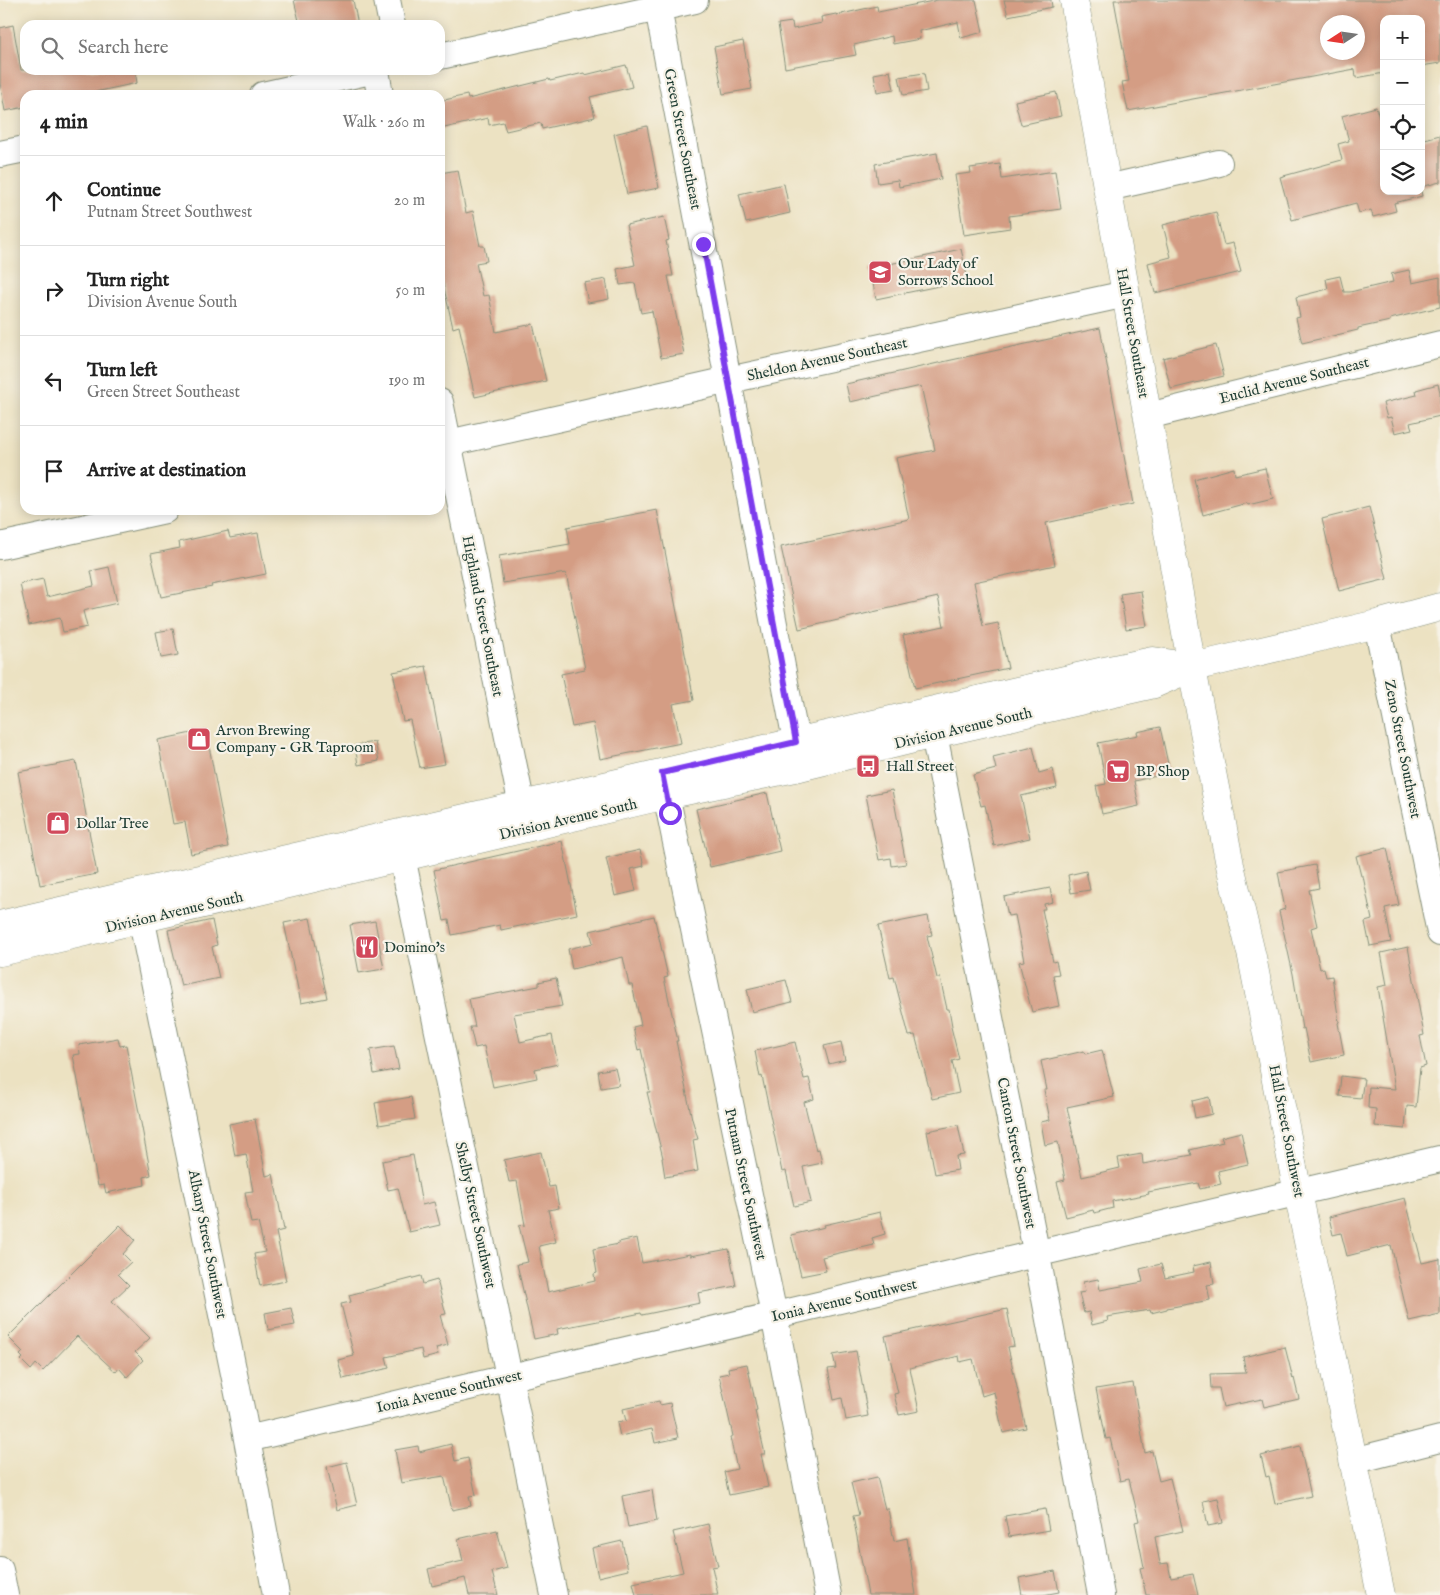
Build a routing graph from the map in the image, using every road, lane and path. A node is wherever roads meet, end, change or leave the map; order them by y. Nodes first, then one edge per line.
1 (387, 0) edge
2 (695, 0) edge
3 (1074, 0) edge
4 (658, 8) junction
5 (391, 20) edge
6 (445, 55) edge
7 (353, 75) edge
8 (376, 75) edge
9 (286, 90) edge
10 (379, 90) edge
11 (20, 149) edge
12 (0, 154) edge
13 (1219, 163) dead end
14 (1107, 188) junction
15 (1126, 294) junction
16 (1440, 344) edge
17 (729, 380) junction
18 (1148, 416) junction
19 (445, 445) edge
20 (445, 450) edge
21 (142, 515) edge
22 (0, 546) edge
23 (1440, 607) edge
24 (1377, 624) junction
25 (1193, 667) junction
26 (931, 723) junction
27 (796, 742) junction
28 (664, 784) junction
29 (524, 817) junction
30 (400, 846) junction
31 (136, 894) junction
32 (142, 920) junction
33 (0, 925) edge
34 (1440, 933) edge
35 (0, 952) edge
36 (1440, 1159) edge
37 (1299, 1194) junction
38 (1037, 1256) junction
39 (774, 1315) junction
40 (509, 1376) junction
41 (247, 1439) junction
42 (1440, 1439) edge
43 (1353, 1461) junction
44 (0, 1570) edge
45 (5, 1595) edge
46 (276, 1595) edge
47 (554, 1595) edge
48 (828, 1595) edge
49 (1101, 1595) edge
50 (1381, 1595) edge

1 - 5 street
2 - 4 street
3 - 14 main road, Hall Street Southeast
4 - 6 street
4 - 17 street, Green Street Southeast
7 - 9 street
8 - 10 street
11 - 12 street
13 - 14 street
14 - 15 main road, Hall Street Southeast
15 - 17 street, Sheldon Avenue Southeast
15 - 18 main road, Hall Street Southeast
16 - 18 street, Euclid Avenue Southeast
17 - 19 street, Sheldon Avenue Southeast
17 - 27 street, Green Street Southeast
18 - 25 main road, Hall Street Southeast
20 - 29 street, Highland Street Southeast
21 - 22 street
23 - 24 main road, Division Avenue South
24 - 25 main road, Division Avenue South
24 - 34 street, Zeno Street Southwest
25 - 26 main road, Division Avenue South
25 - 37 main road, Hall Street Southwest
26 - 27 main road, Division Avenue South
26 - 28 main road, Division Avenue South
26 - 38 street, Canton Street Southwest
27 - 28 main road, Division Avenue South
28 - 29 main road, Division Avenue South
28 - 39 street, Putnam Street Southwest
29 - 30 main road, Division Avenue South
30 - 31 main road, Division Avenue South
30 - 32 main road, Division Avenue South
30 - 40 street, Shelby Street Southwest
31 - 32 street, Albany Street Southwest
31 - 33 main road, Division Avenue South
32 - 35 main road, Division Avenue South
32 - 41 street, Albany Street Southwest
36 - 37 street, Ionia Avenue Southwest
37 - 38 street, Ionia Avenue Southwest
37 - 43 main road, Hall Street Southwest
38 - 39 street, Ionia Avenue Southwest
38 - 49 street, Canton Street Southwest
39 - 40 street, Ionia Avenue Southwest
39 - 48 street, Putnam Street Southwest
40 - 41 street, Ionia Avenue Southwest
40 - 47 street, Shelby Street Southwest
41 - 46 street, Albany Street Southwest
42 - 43 street
43 - 50 main road, Hall Street Southwest
44 - 45 street

